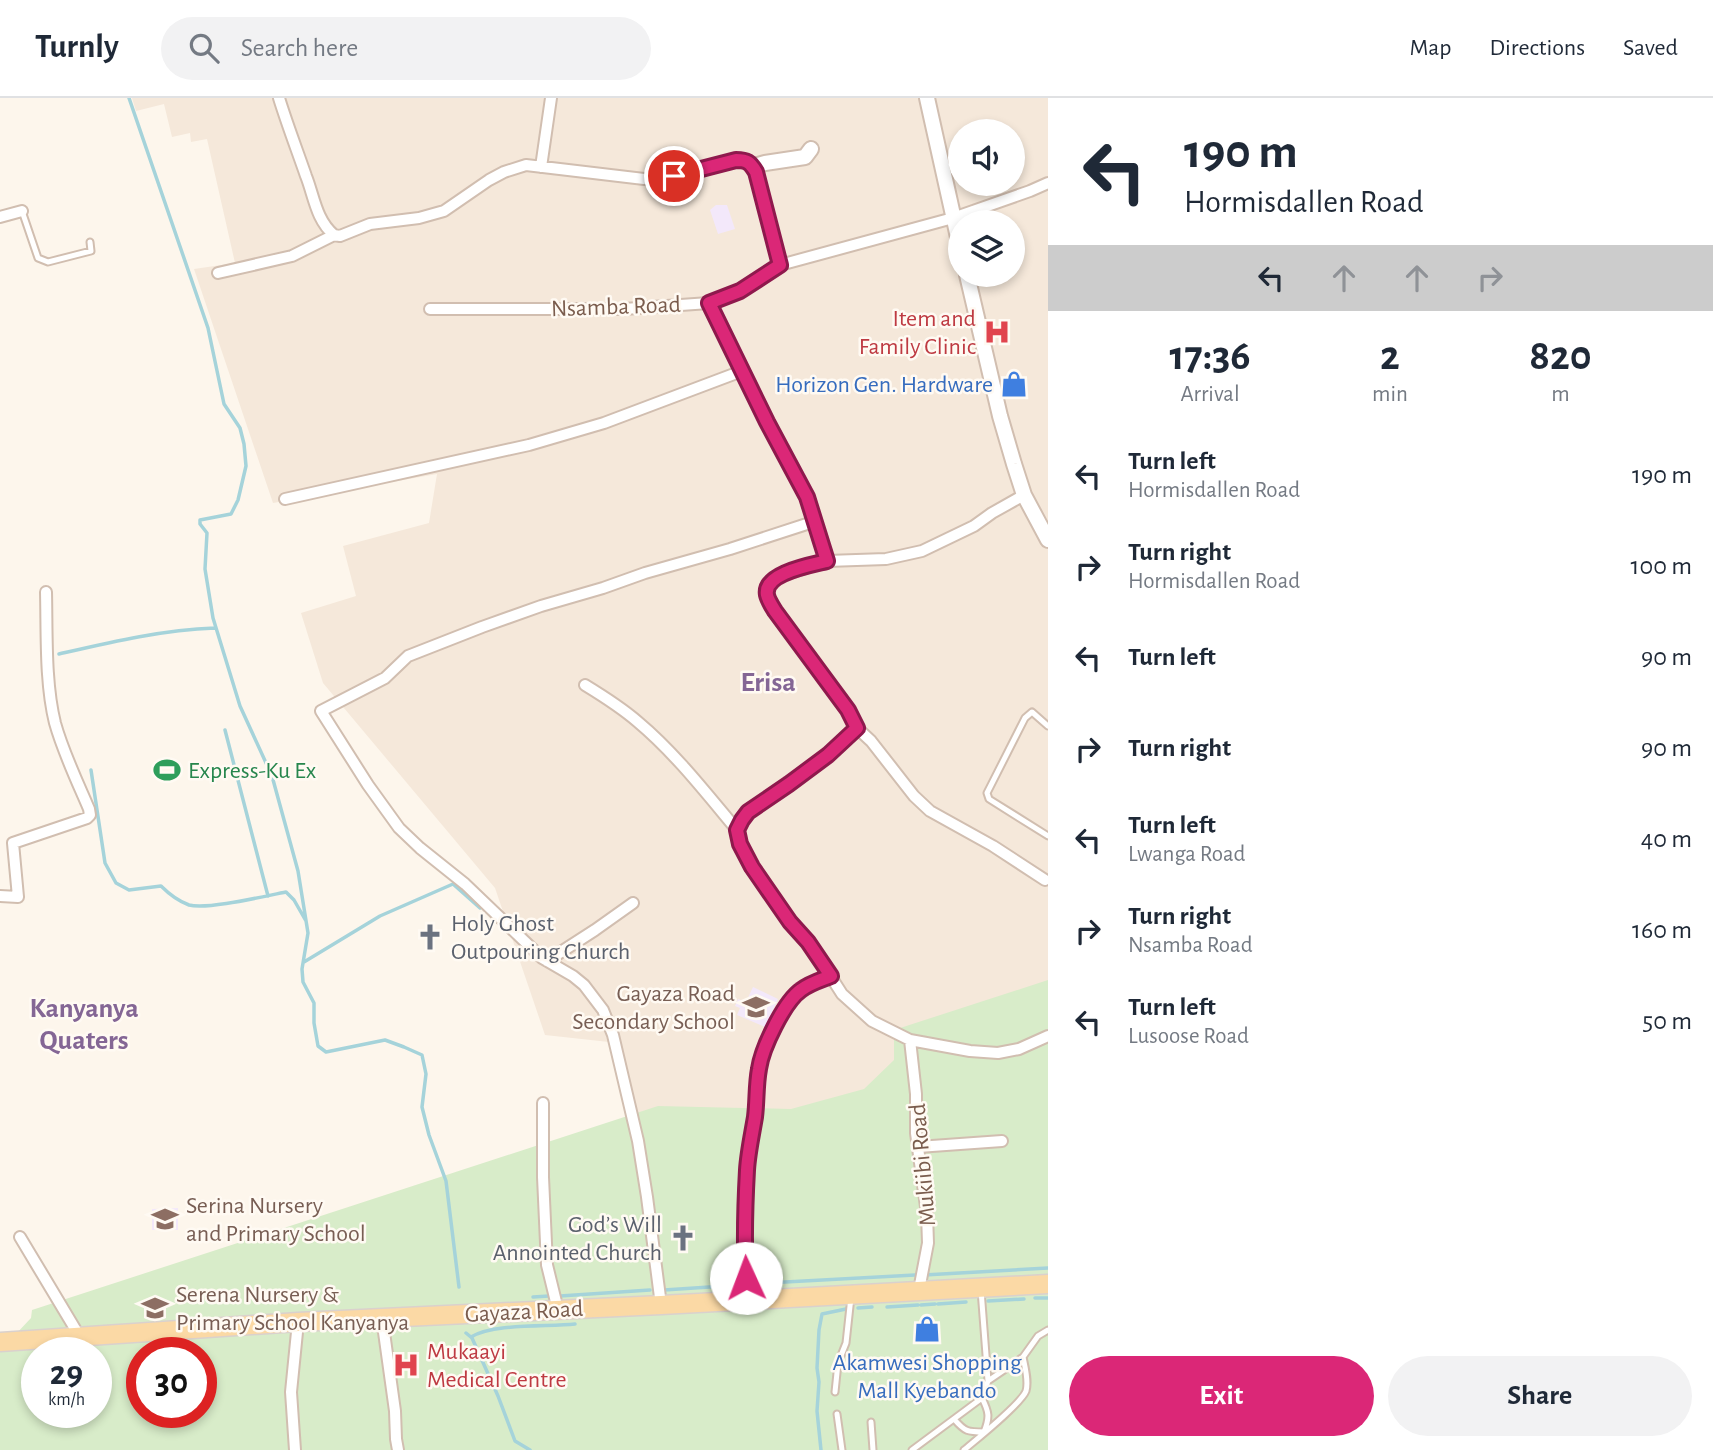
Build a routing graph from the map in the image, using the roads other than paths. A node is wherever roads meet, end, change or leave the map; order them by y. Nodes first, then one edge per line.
1 (279, 98) edge
2 (551, 98) edge
3 (927, 98) edge
4 (811, 149) dead end
5 (541, 167) junction
6 (756, 172) junction
7 (1048, 183) edge
8 (951, 210) edge
9 (976, 210) edge
10 (22, 211) joint
11 (0, 218) edge
12 (948, 219) edge
13 (334, 235) junction
14 (90, 242) dead end
15 (780, 265) junction
16 (218, 273) dead end
17 (970, 287) edge
18 (709, 303) junction
19 (430, 309) dead end
20 (742, 371) junction
21 (1024, 495) junction
22 (285, 499) dead end
23 (816, 522) junction
24 (1048, 540) edge
25 (827, 561) junction
26 (46, 592) dead end
27 (585, 685) dead end
28 (1048, 726) edge
29 (857, 728) junction
30 (737, 830) junction
31 (1048, 836) edge
32 (1045, 880) dead end
33 (0, 896) edge
34 (633, 902) dead end
35 (547, 961) junction
36 (831, 976) junction
37 (1048, 1036) edge
38 (910, 1040) junction
39 (543, 1103) dead end
40 (1002, 1141) dead end
41 (918, 1147) junction
42 (20, 1237) dead end
43 (1048, 1284) edge
44 (981, 1287) junction
45 (919, 1290) junction
46 (851, 1294) junction
47 (746, 1301) junction
48 (662, 1305) junction
49 (558, 1310) junction
50 (382, 1318) junction
51 (298, 1322) junction
52 (1048, 1330) edge
53 (80, 1337) joint
54 (21, 1341) edge
55 (0, 1342) edge
56 (1023, 1357) junction
57 (988, 1381) junction
58 (835, 1392) dead end
59 (982, 1398) junction
60 (837, 1414) dead end
61 (954, 1419) junction
62 (871, 1422) dead end
63 (984, 1432) junction
64 (295, 1450) edge
65 (398, 1450) edge
66 (842, 1450) edge
67 (873, 1450) edge
68 (912, 1450) edge
69 (964, 1450) edge

1 - 13 street
2 - 5 street
3 - 8 street
4 - 6 street
5 - 6 street
5 - 13 street
6 - 15 street
7 - 9 street, Nsamba Road
10 - 11 street
10 - 14 lane
12 - 15 street, Nsamba Road
13 - 16 street
15 - 18 street, Nsamba Road
17 - 21 street
18 - 19 street, Nsamba Road
18 - 20 street
20 - 22 street
20 - 23 street
21 - 24 street
21 - 25 street
23 - 25 street
23 - 35 street
25 - 29 street
26 - 33 street
27 - 30 street
28 - 31 lane
29 - 30 street
29 - 32 street
30 - 36 street
34 - 35 street
35 - 48 street
36 - 38 street
36 - 47 street
37 - 38 street
38 - 41 street, Mukiibi Road
39 - 49 street
40 - 41 street
41 - 45 street, Mukiibi Road
42 - 53 street
43 - 44 main road, Gayaza Road
44 - 45 main road, Gayaza Road
44 - 57 lane
45 - 46 main road, Gayaza Road
46 - 47 main road, Gayaza Road
46 - 58 lane
47 - 48 main road, Gayaza Road
48 - 49 main road, Gayaza Road
49 - 50 main road, Gayaza Road
50 - 51 main road, Gayaza Road
50 - 65 street
51 - 53 main road, Gayaza Road
51 - 64 street
52 - 56 lane
54 - 55 main road, Gayaza Road
56 - 57 lane
56 - 63 lane
57 - 59 lane
59 - 61 lane
59 - 63 lane
60 - 66 lane
61 - 63 lane
61 - 68 lane
62 - 67 lane
63 - 69 lane

